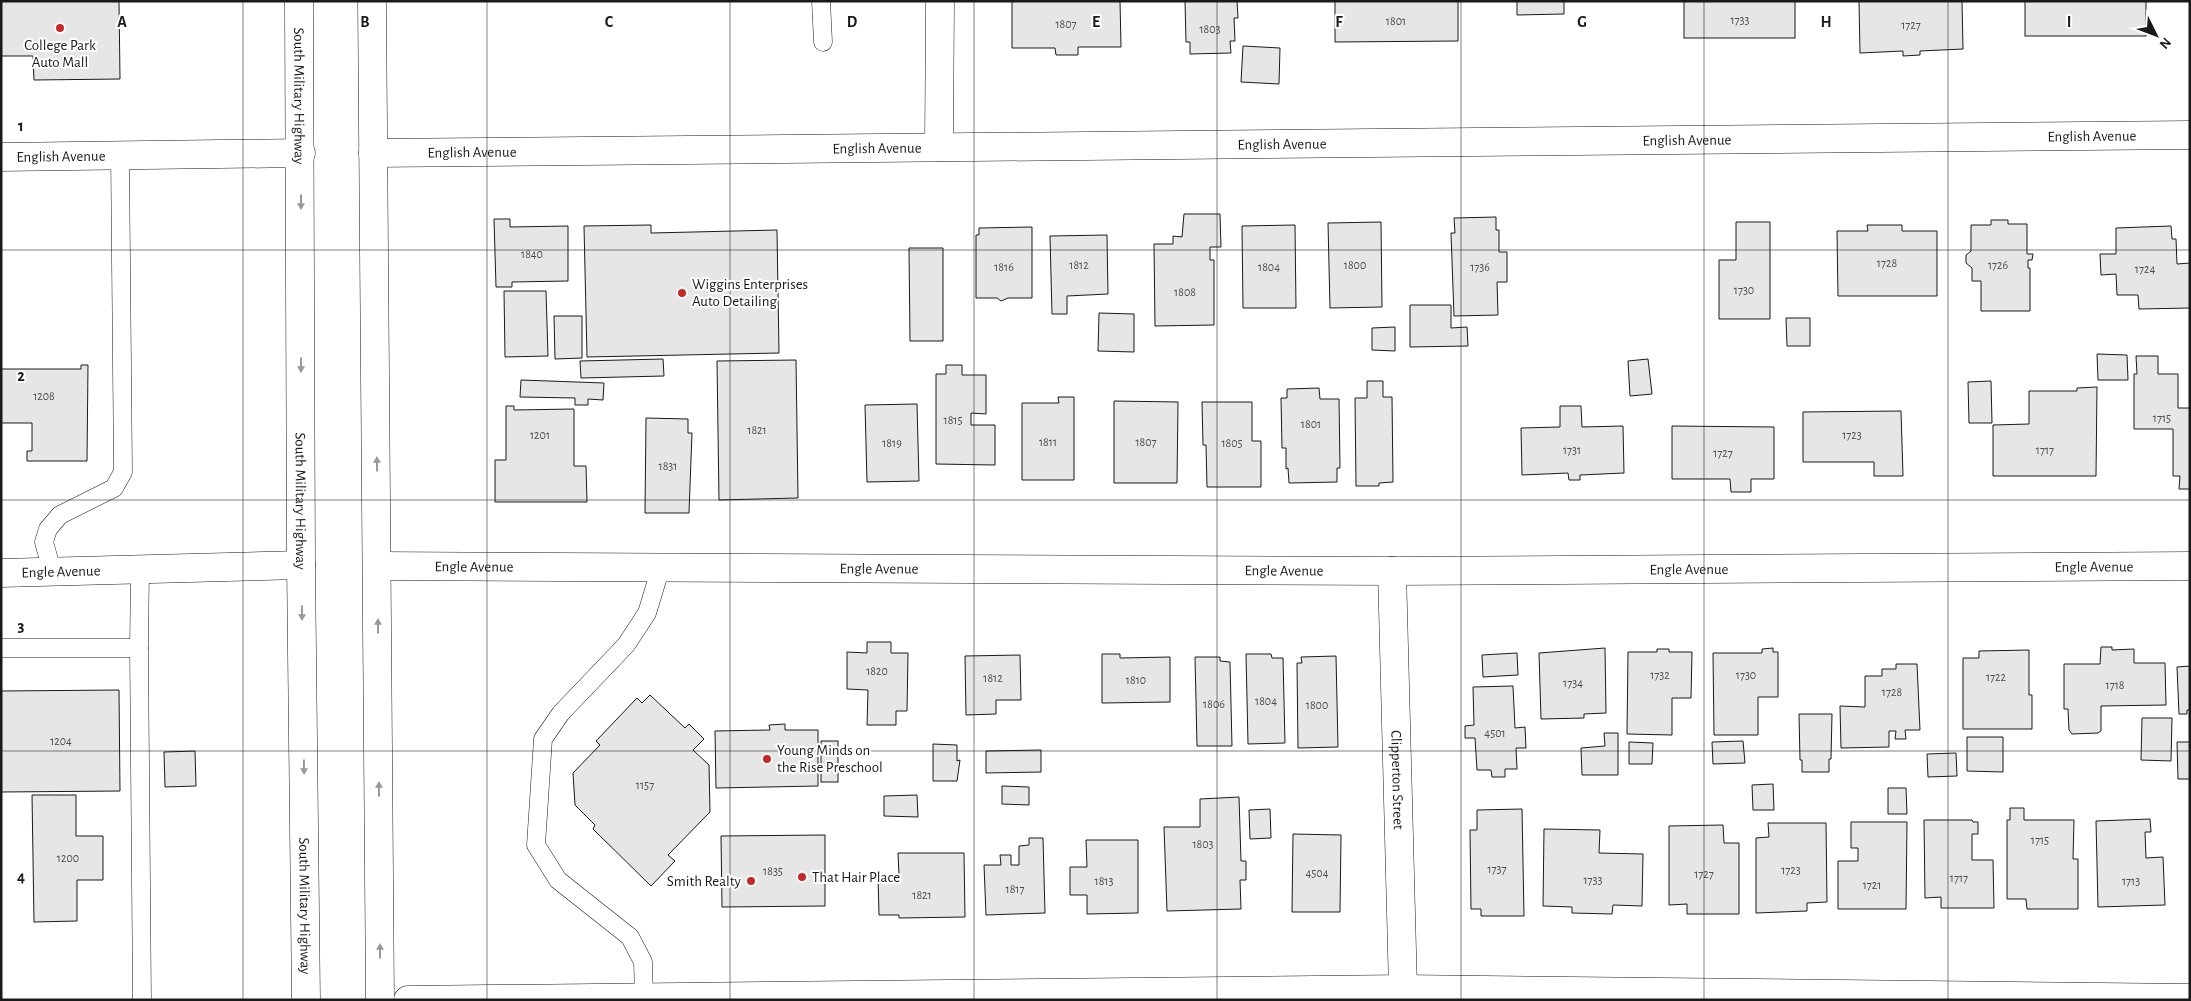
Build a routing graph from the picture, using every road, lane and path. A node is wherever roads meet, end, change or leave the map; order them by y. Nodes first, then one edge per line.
1 (299, 1) edge
2 (372, 1) edge
3 (821, 1) edge
4 (940, 1) edge
5 (823, 42) dead end
6 (2190, 135) edge
7 (939, 147) junction
8 (301, 153) junction
9 (373, 153) junction
10 (120, 155) junction
11 (1, 157) edge
12 (301, 565) junction
13 (378, 566) junction
14 (2190, 566) edge
15 (661, 567) junction
16 (140, 570) junction
17 (52, 571) junction
18 (1392, 571) junction
19 (1, 573) edge
20 (1, 648) edge
21 (139, 648) junction
22 (1403, 989) junction
23 (644, 997) junction
24 (2190, 998) edge
25 (142, 1000) edge
26 (306, 1000) edge
27 (380, 1000) edge
28 (408, 1000) edge

1 - 8 street, South Military Highway
2 - 9 street
3 - 5 lane
4 - 7 street
6 - 7 street, English Avenue
7 - 9 street, English Avenue
8 - 10 street, English Avenue
8 -> 12 street, South Military Highway
13 -> 9 street
10 - 11 street, English Avenue
10 - 17 lane
12 - 16 street, Engle Avenue
12 -> 26 street, South Military Highway
13 - 15 street, Engle Avenue
27 -> 13 street
14 - 18 street, Engle Avenue
15 - 18 street, Engle Avenue
15 - 23 lane
16 - 17 street, Engle Avenue
16 - 21 lane
17 - 19 street, Engle Avenue
18 - 22 street, Clipperton Street
20 - 21 lane
21 - 25 lane
22 - 23 street
22 - 24 street
23 - 28 street

